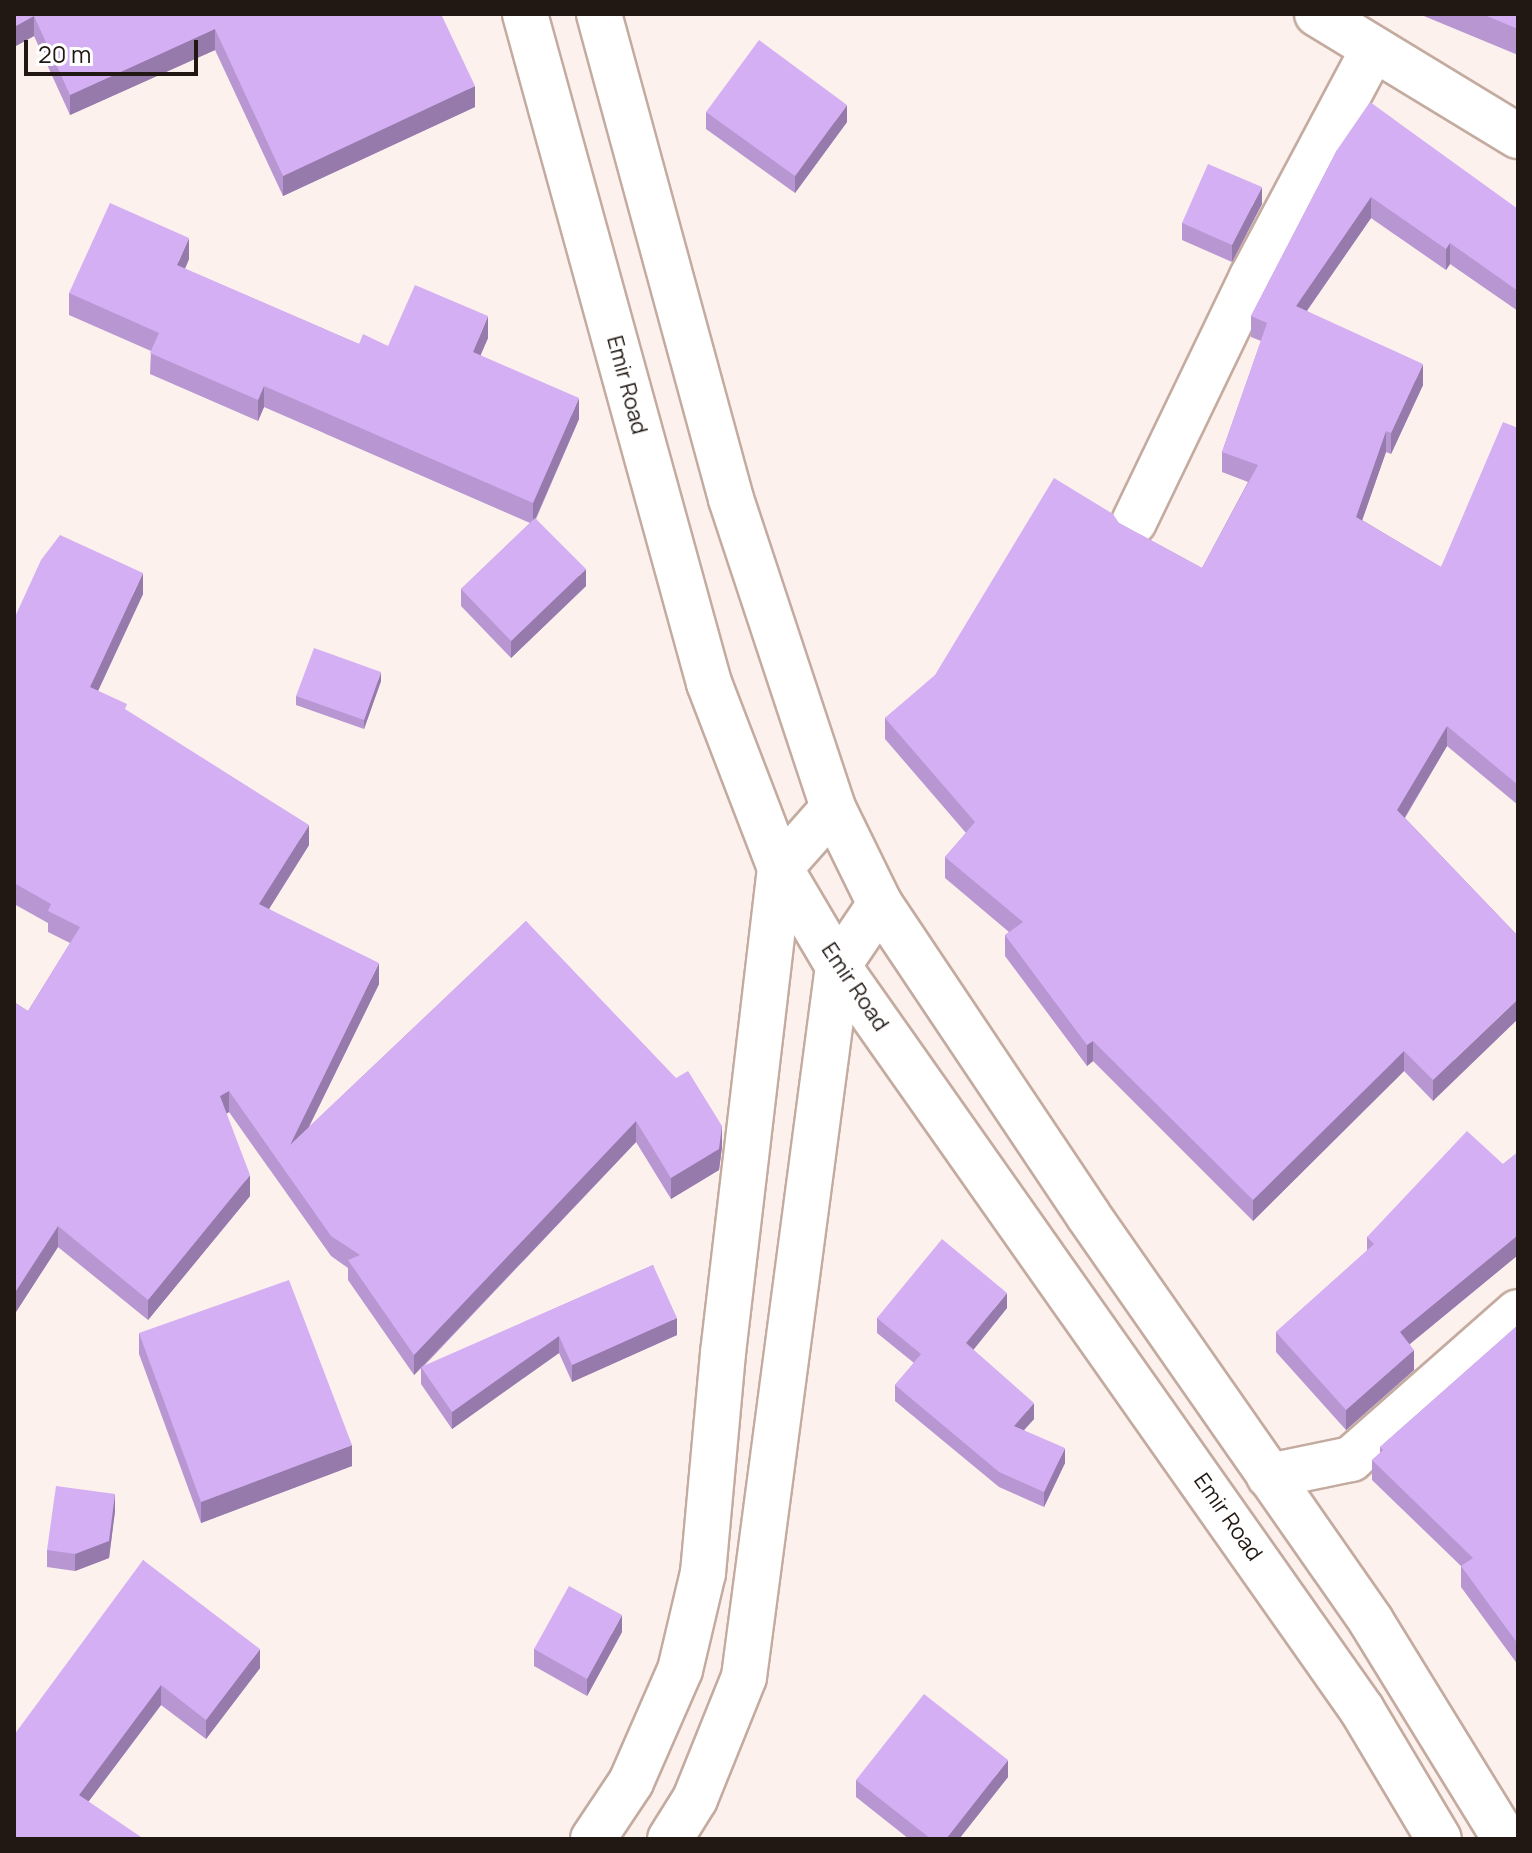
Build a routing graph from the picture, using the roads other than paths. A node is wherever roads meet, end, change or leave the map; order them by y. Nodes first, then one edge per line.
1 (525, 14) edge
2 (599, 14) edge
3 (1317, 14) edge
4 (1373, 49) junction
5 (1518, 136) edge
6 (1134, 522) dead end
7 (833, 808) junction
8 (780, 868) junction
9 (880, 904) junction
10 (838, 966) junction
11 (1518, 1312) edge
12 (1269, 1476) junction
13 (593, 1839) edge
14 (670, 1839) edge
15 (1439, 1839) edge
16 (1505, 1839) edge

1 - 8 main road, Emir Road
2 - 7 main road
3 - 4 main road
4 - 5 main road
4 - 6 main road
7 - 8 main road
7 - 9 main road
8 - 10 main road, Emir Road
8 - 13 main road
9 - 10 main road
9 - 12 main road
10 - 14 main road
10 - 15 main road, Emir Road
11 - 12 main road
12 - 16 main road

